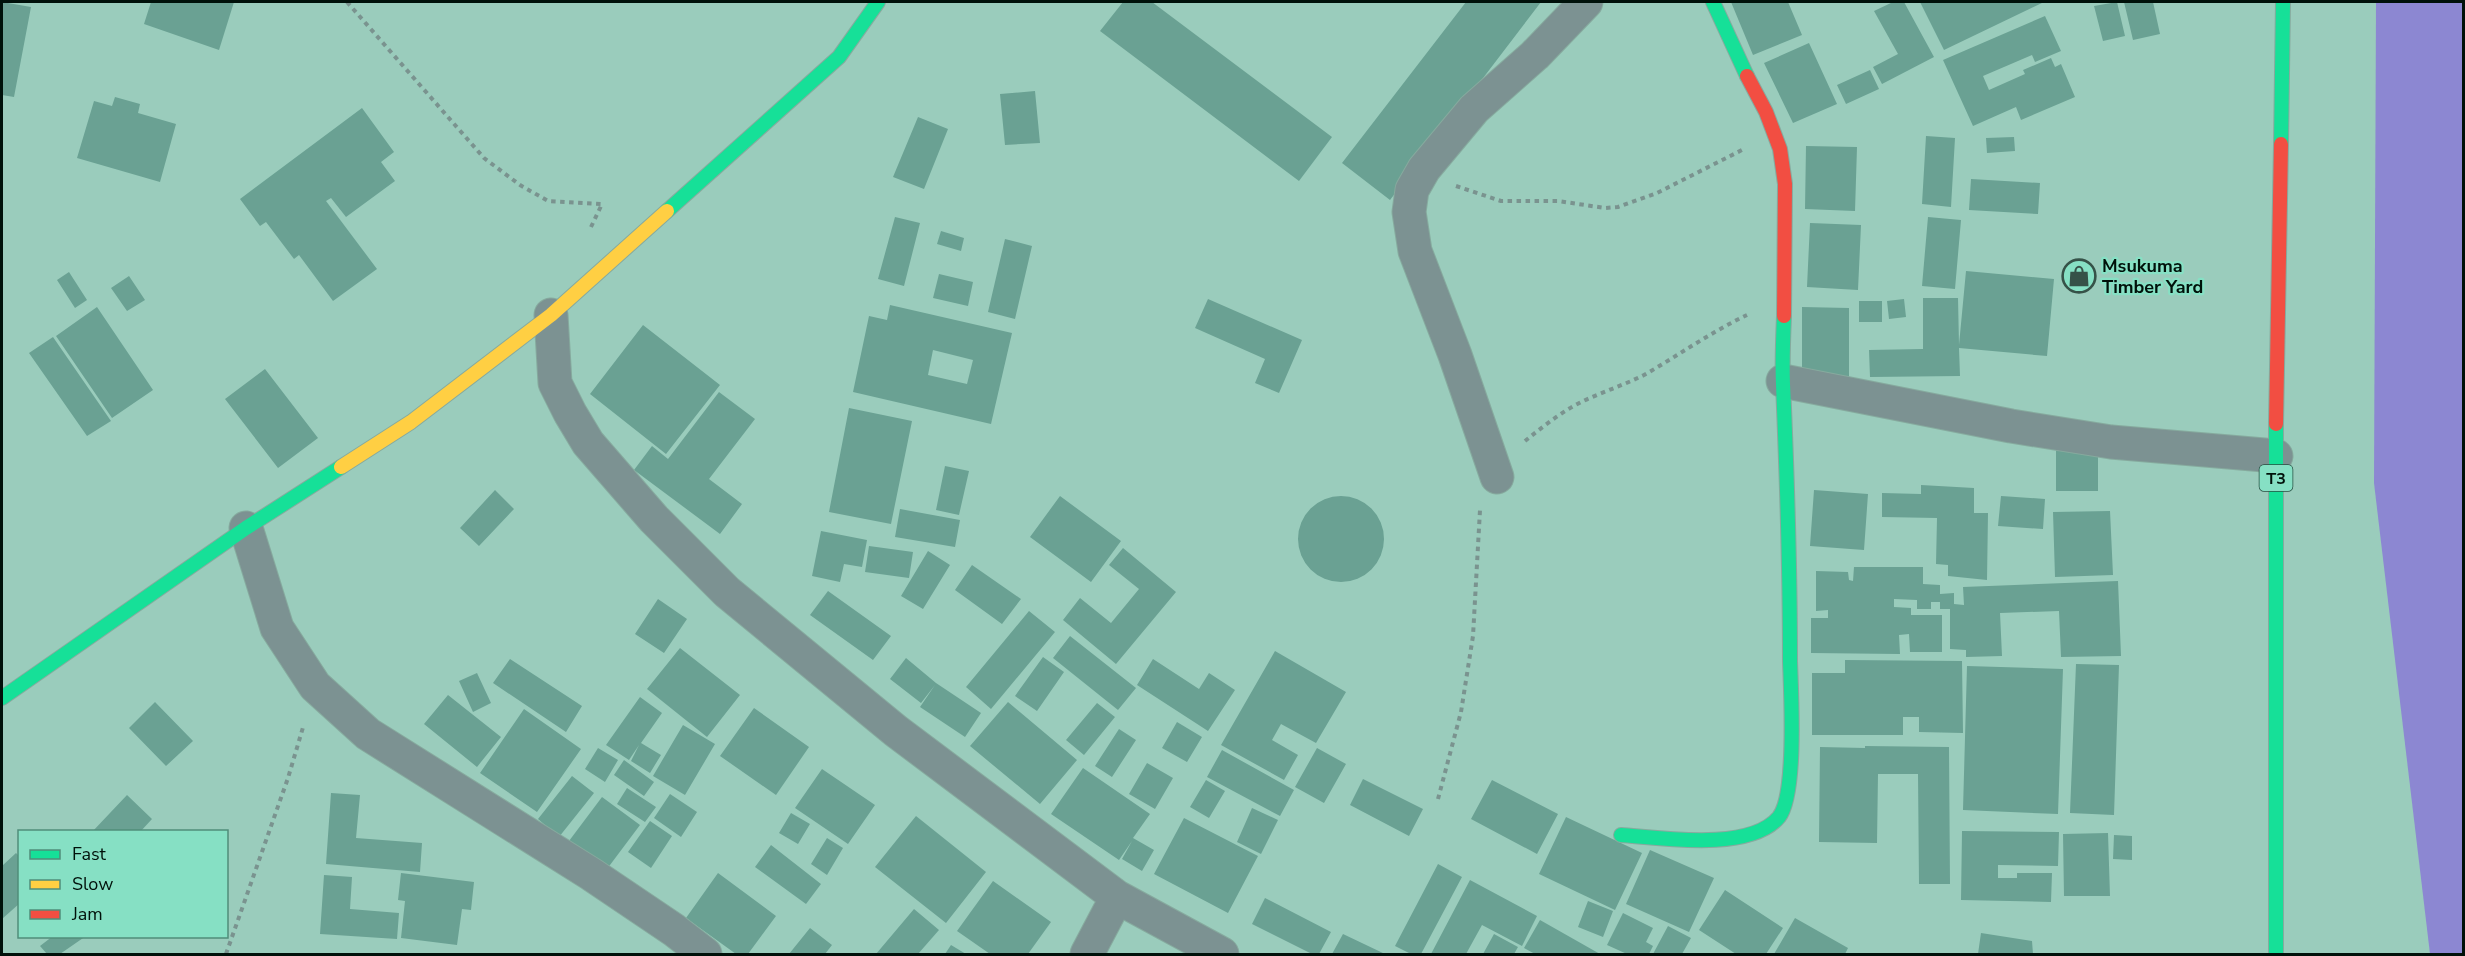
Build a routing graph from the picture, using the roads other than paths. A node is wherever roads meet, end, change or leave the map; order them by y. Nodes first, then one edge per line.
1 (879, 2) edge
2 (1586, 2) edge
3 (1713, 2) edge
4 (2283, 2) edge
5 (551, 315) junction
6 (1783, 381) junction
7 (2276, 456) junction
8 (1497, 477) road end
9 (246, 528) junction
10 (2, 698) edge
11 (1621, 835) dead end
12 (1117, 897) junction
13 (705, 954) edge
14 (1087, 954) edge
15 (1222, 954) edge
16 (2276, 954) edge

1 - 5 main road
2 - 8 street
3 - 6 main road
4 - 7 main road, T3
5 - 9 main road
5 - 12 street
6 - 7 street
6 - 11 main road
7 - 16 main road, T3
9 - 10 main road
9 - 13 street
12 - 14 street
12 - 15 street

